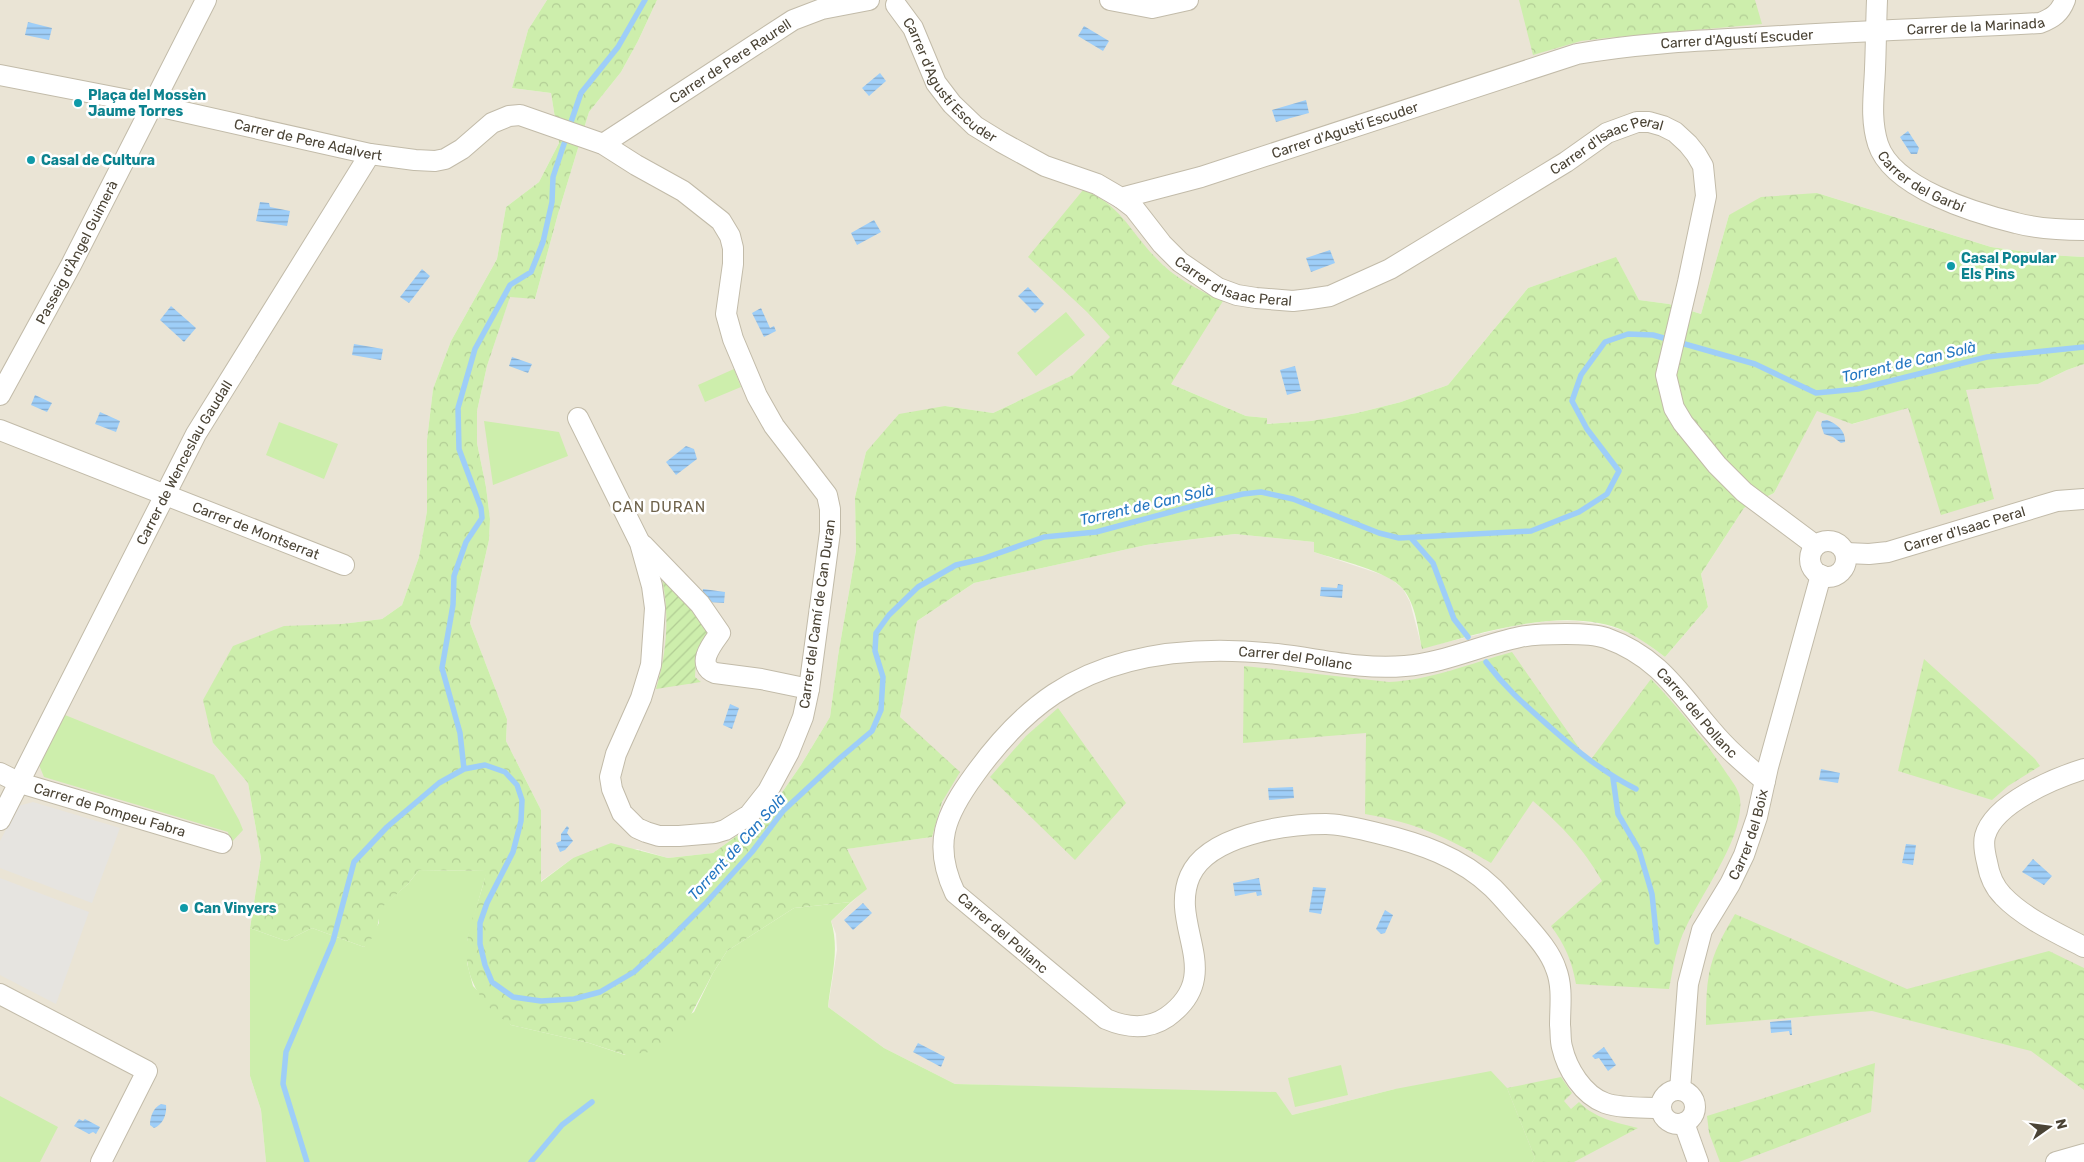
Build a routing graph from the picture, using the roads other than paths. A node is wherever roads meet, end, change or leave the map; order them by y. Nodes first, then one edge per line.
1 (206, 0) edge
2 (869, 0) edge
3 (876, 0) edge
4 (1110, 0) edge
5 (1188, 0) edge
6 (1877, 0) edge
7 (2065, 0) edge
8 (897, 3) edge
9 (1163, 3) edge
10 (1876, 30) junction
11 (0, 75) edge
12 (153, 106) junction
13 (603, 144) junction
14 (370, 154) junction
15 (1121, 198) junction
16 (2084, 230) edge
17 (0, 395) edge
18 (578, 418) dead end
19 (0, 430) edge
20 (166, 495) junction
21 (2084, 499) edge
22 (640, 543) junction
23 (1815, 545) junction
24 (1846, 553) junction
25 (344, 565) dead end
26 (1821, 575) junction
27 (809, 688) junction
28 (2084, 769) edge
29 (0, 773) edge
30 (1765, 782) junction
31 (20, 783) junction
32 (0, 820) edge
33 (222, 843) dead end
34 (2084, 947) edge
35 (0, 994) edge
36 (1680, 1090) junction
37 (1661, 1108) junction
38 (1684, 1123) junction
39 (2084, 1154) edge
40 (101, 1162) edge
41 (1698, 1162) edge
42 (2056, 1162) edge

1 - 12 street, Passeig d'Àngel Guimerà
2 - 13 street, Carrer de Pere Raurell
3 - 8 street
4 - 9 street
5 - 9 street
6 - 10 street, Carrer del Garbí
7 - 10 street, Carrer de la Marinada
8 - 15 street, Carrer d'Agustí Escuder
10 - 15 street, Carrer d'Agustí Escuder
10 - 16 street, Carrer del Garbí
11 - 12 street, Carrer de Pere Adalvert
12 - 14 street, Carrer de Pere Adalvert
12 - 17 street, Passeig d'Àngel Guimerà
13 - 14 street, Carrer de Pere Adalvert
13 - 27 street, Carrer del Camí de Can Duran
14 - 20 street, Carrer de Wenceslau Gaudall
15 - 23 street, Carrer d'Isaac Peral
18 - 22 street, Carrer del Camí de Can Duran
19 - 20 street, Carrer de Montserrat
20 - 25 street, Carrer de Montserrat
20 - 31 street, Carrer de Wenceslau Gaudall
21 - 24 street, Carrer d'Isaac Peral
22 - 27 street
22 - 27 street, Carrer del Camí de Can Duran
23 - 24 street
23 - 26 street
24 - 26 street
26 - 30 street, Carrer del Boix
28 - 34 street
29 - 31 street, Carrer de Pompeu Fabra
30 - 36 street, Carrer del Boix
30 - 37 street, Carrer del Pollanc
31 - 32 street, Carrer de Wenceslau Gaudall
31 - 33 street, Carrer de Pompeu Fabra
35 - 40 street
36 - 37 street
36 - 38 street
37 - 38 street
38 - 41 street
39 - 42 street

